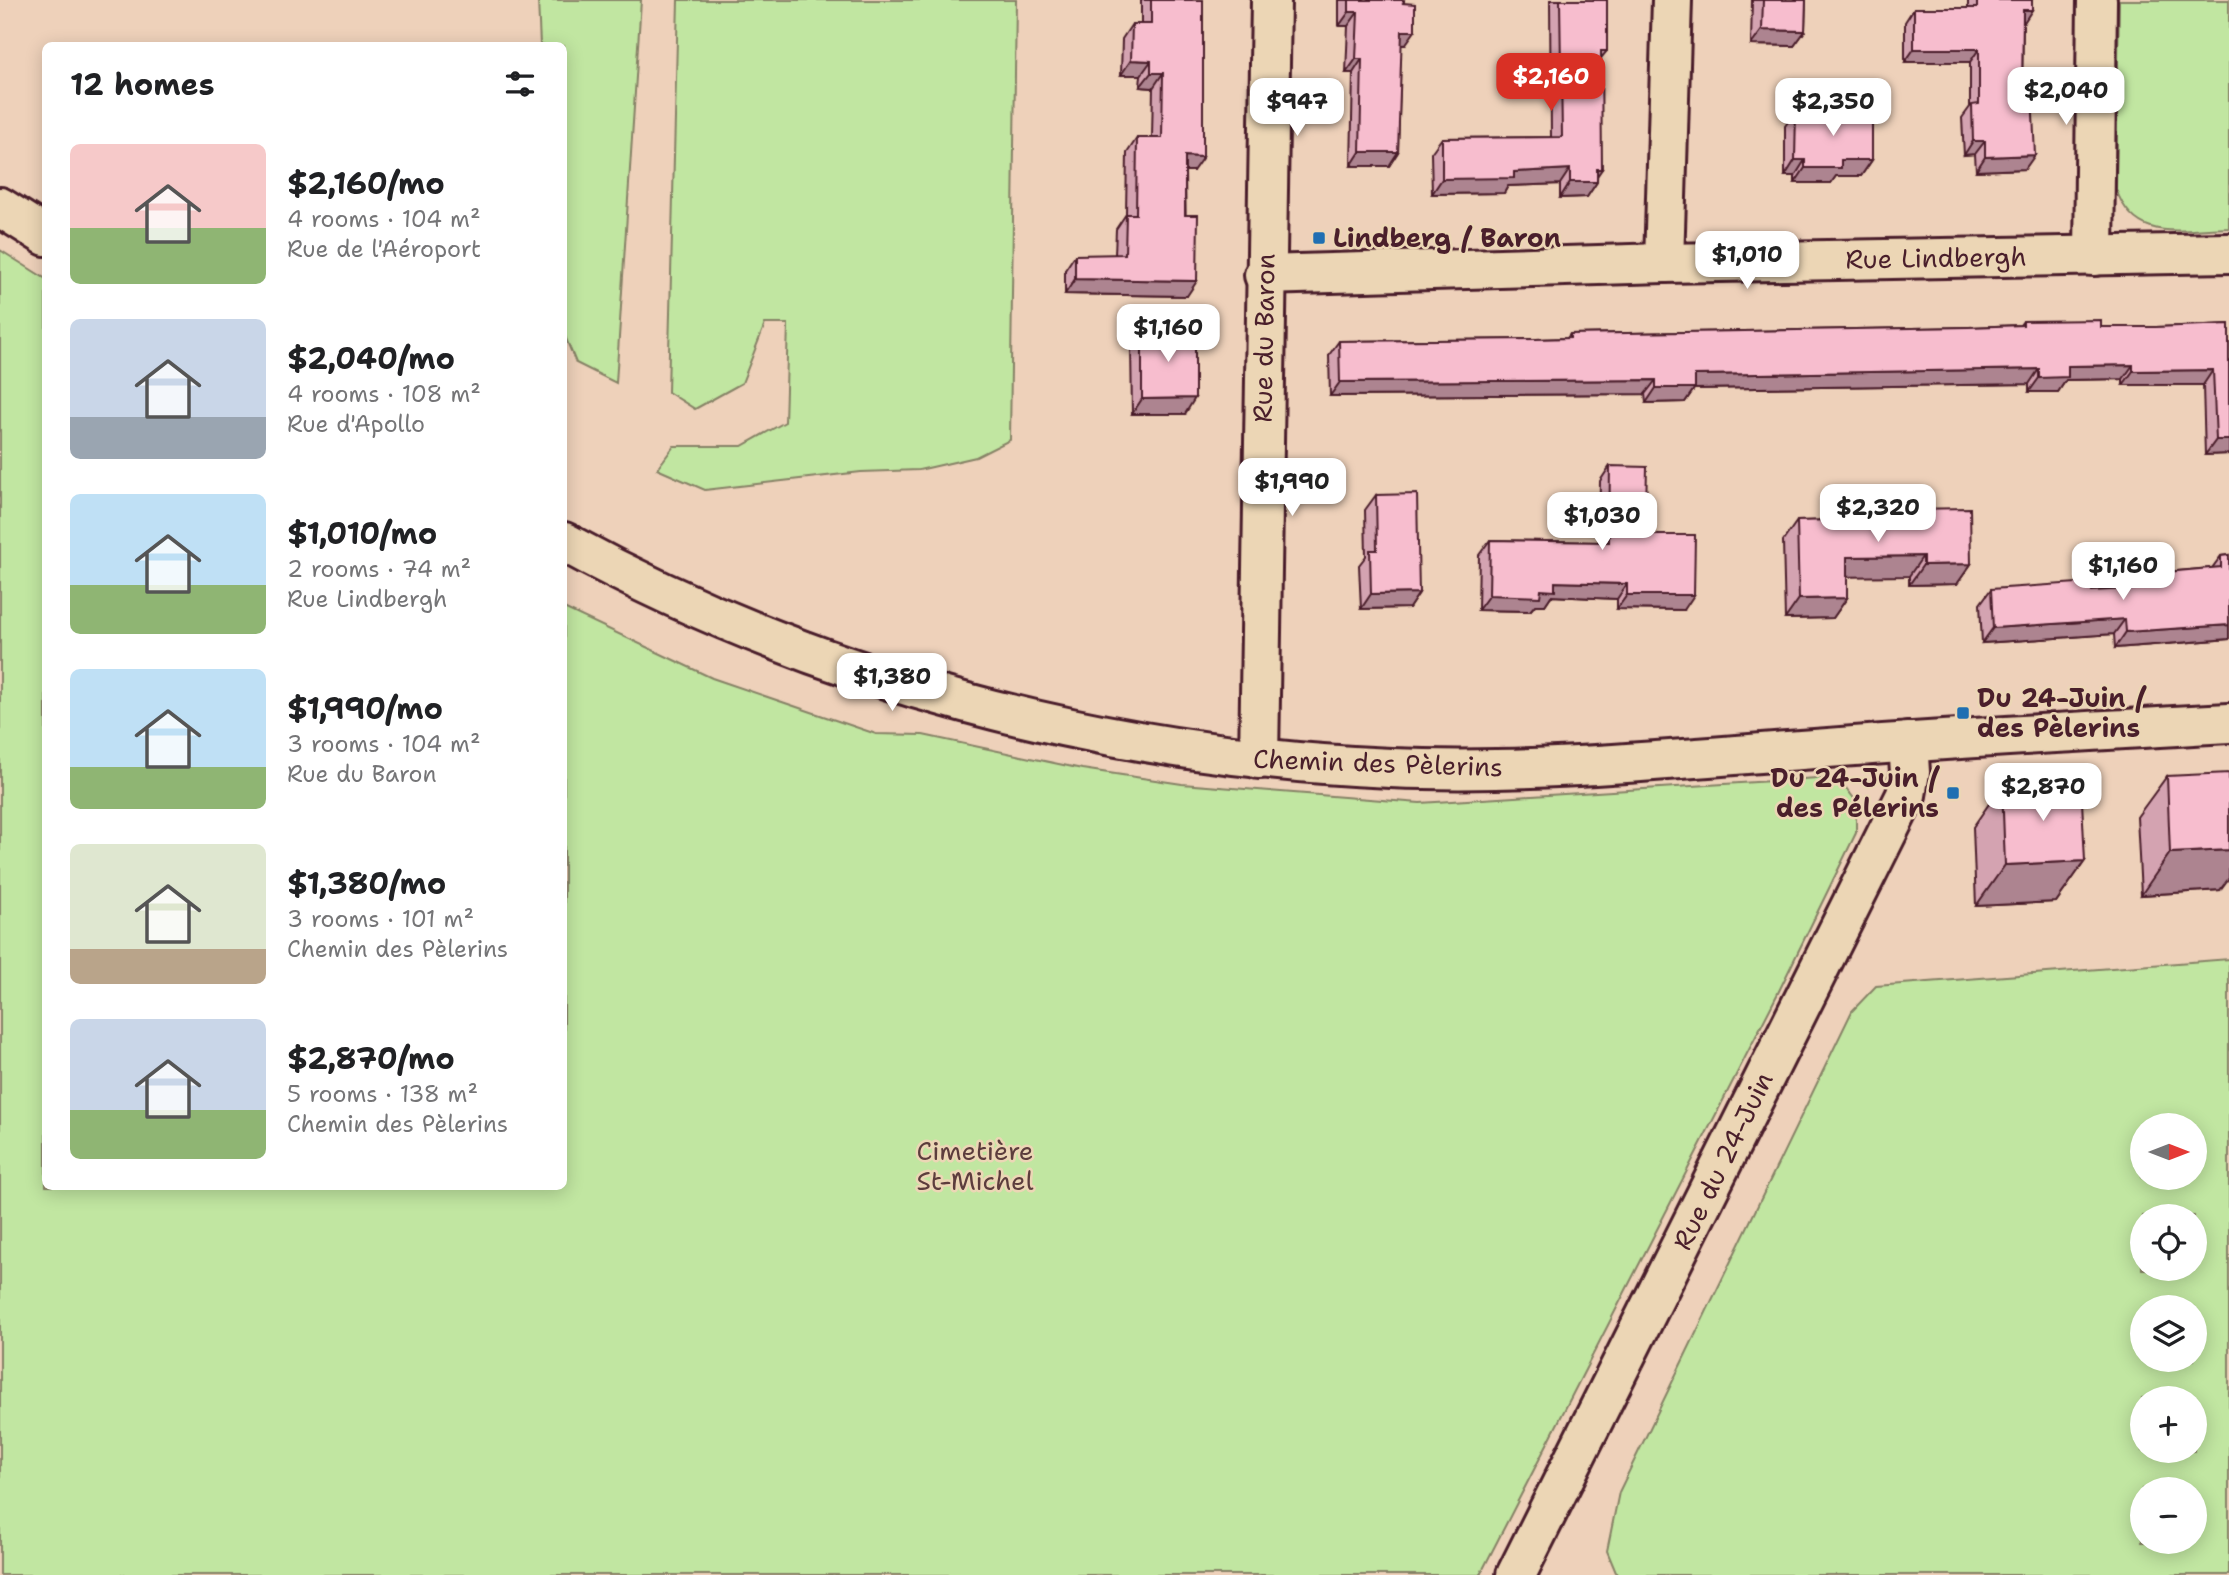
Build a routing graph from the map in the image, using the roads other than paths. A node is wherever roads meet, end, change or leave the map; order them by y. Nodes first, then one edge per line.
1 (1271, 0) edge
2 (1672, 0) edge
3 (2097, 0) edge
4 (0, 207) edge
5 (42, 233) edge
6 (2229, 253) edge
7 (2094, 256) junction
8 (1664, 263) junction
9 (1264, 275) junction
10 (567, 544) edge
11 (2229, 723) edge
12 (1908, 742) junction
13 (1259, 759) junction
14 (1516, 1575) edge

1 - 9 street, Rue du Baron
2 - 8 street
3 - 7 street
4 - 5 street
6 - 7 street, Rue Lindbergh
7 - 8 street, Rue Lindbergh
8 - 9 street, Rue Lindbergh
9 - 13 street, Rue du Baron
10 - 13 street, Chemin des Pèlerins
11 - 12 street, Chemin des Pèlerins
12 - 13 street, Chemin des Pèlerins
12 - 14 street, Rue du 24-Juin

